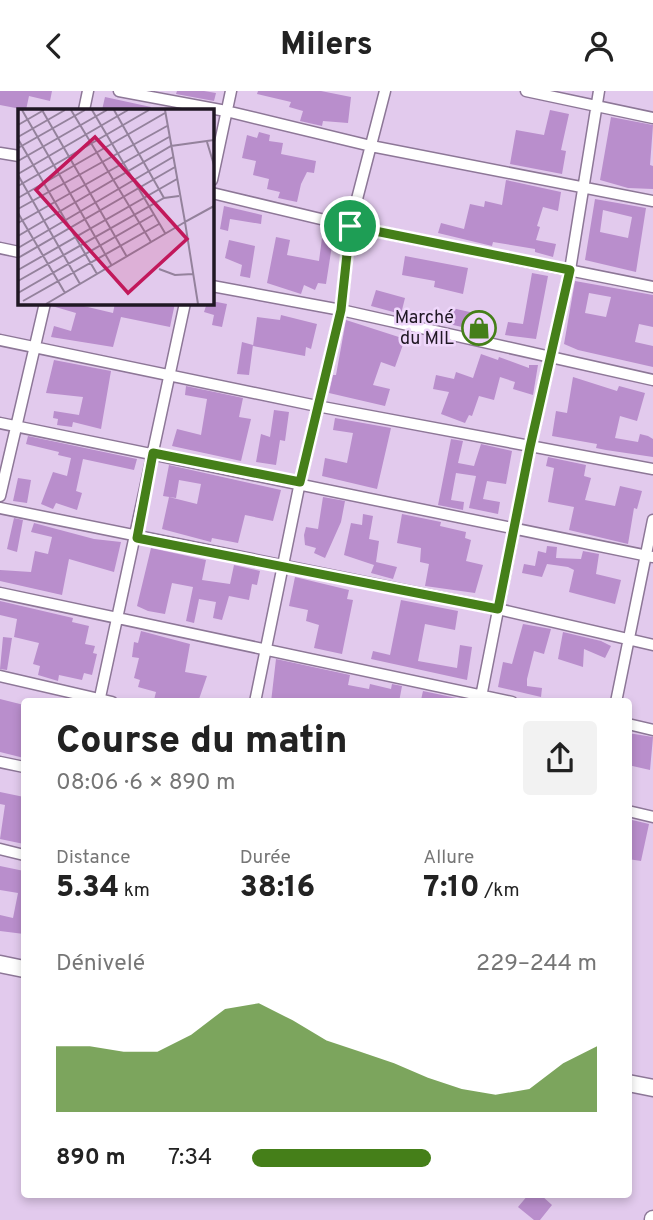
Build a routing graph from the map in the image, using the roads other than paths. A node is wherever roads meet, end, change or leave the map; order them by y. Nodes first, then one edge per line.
1 (88, 91) edge
2 (119, 91) edge
3 (231, 91) edge
4 (385, 91) edge
5 (526, 91) edge
6 (598, 91) edge
7 (596, 106) junction
8 (84, 109) edge
9 (226, 111) junction
10 (653, 118) edge
11 (371, 146) junction
12 (0, 153) edge
13 (18, 156) edge
14 (214, 170) edge
15 (583, 187) junction
16 (214, 193) edge
17 (653, 201) edge
18 (350, 226) junction
19 (0, 248) edge
20 (18, 252) edge
21 (570, 270) junction
22 (214, 286) edge
23 (653, 288) edge
24 (45, 305) edge
25 (185, 305) edge
26 (341, 310) junction
27 (0, 340) edge
28 (36, 347) junction
29 (551, 359) junction
30 (170, 375) junction
31 (653, 380) edge
32 (317, 406) junction
33 (0, 423) edge
34 (17, 426) junction
35 (530, 447) junction
36 (153, 453) junction
37 (653, 469) edge
38 (300, 482) junction
39 (0, 496) edge
40 (0, 508) edge
41 (653, 520) edge
42 (516, 527) junction
43 (137, 538) junction
44 (649, 556) edge
45 (282, 566) junction
46 (0, 593) edge
47 (498, 609) junction
48 (117, 617) junction
49 (628, 639) junction
50 (653, 645) edge
51 (266, 649) junction
52 (0, 676) edge
53 (92, 698) edge
54 (100, 698) edge
55 (256, 698) edge
56 (477, 698) edge
57 (481, 698) edge
58 (618, 698) edge
59 (632, 726) edge
60 (653, 730) edge
61 (0, 762) edge
62 (21, 766) edge
63 (632, 812) edge
64 (653, 817) edge
65 (0, 849) edge
66 (21, 854) edge
67 (0, 964) edge
68 (21, 968) edge
69 (632, 1084) edge
70 (653, 1088) edge

1 - 8 street
2 - 9 street
3 - 9 street
4 - 11 street
5 - 7 street
6 - 7 street
7 - 10 street
7 - 15 street
9 - 11 street
9 - 14 street
11 - 15 street
11 - 18 street
12 - 13 street
15 - 17 street
15 - 21 street
16 - 18 street
18 - 21 street
18 - 26 street
19 - 20 street
21 - 23 street
21 - 29 street
22 - 26 street
24 - 28 street
25 - 30 street
26 - 29 street
26 - 32 street
27 - 28 street
28 - 30 street
28 - 34 street
29 - 31 street
29 - 35 street
30 - 32 street
30 - 36 street
32 - 35 street
32 - 38 street
33 - 34 street
34 - 36 street
34 - 39 street
35 - 37 street
35 - 42 street
36 - 38 street
36 - 43 street
38 - 42 street
38 - 45 street
40 - 43 street
41 - 44 street
42 - 44 street
42 - 47 street
43 - 45 street
43 - 48 street
44 - 49 street
45 - 47 street
45 - 51 street
46 - 48 street
47 - 49 street
47 - 57 street
48 - 51 street
48 - 54 street
49 - 50 street
49 - 58 street
51 - 55 street
51 - 56 street
52 - 53 street
59 - 60 street
61 - 62 street
63 - 64 street
65 - 66 street
67 - 68 main road
69 - 70 main road

